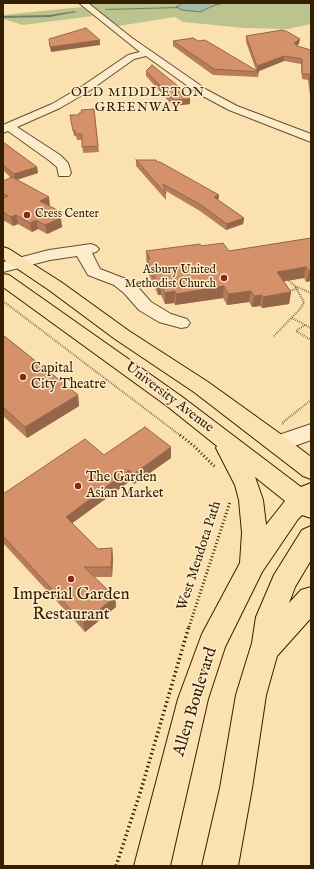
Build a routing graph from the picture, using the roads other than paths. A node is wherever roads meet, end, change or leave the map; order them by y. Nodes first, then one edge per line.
1 (83, 3) edge
2 (147, 53) junction
3 (6, 128) edge
4 (310, 137) edge
5 (64, 172) dead end
6 (8, 260) edge
7 (3, 279) edge
8 (181, 323) dead end
9 (311, 432) edge
10 (217, 434) junction
11 (278, 444) junction
12 (311, 470) edge
13 (307, 500) edge
14 (311, 538) edge
15 (253, 564) junction
16 (311, 599) edge
17 (264, 649) junction
18 (152, 866) edge
19 (220, 866) edge

1 - 2 street
2 - 3 street
2 - 4 street
3 - 5 street
6 - 8 street
6 - 11 main road, University Avenue
7 - 10 main road, University Avenue
9 - 11 street
10 - 13 main road, University Avenue
10 - 15 main road
11 - 12 main road, University Avenue
13 - 15 main road, Allen Boulevard
14 - 17 main road
15 - 18 main road, Allen Boulevard
16 - 17 main road
17 - 19 main road

